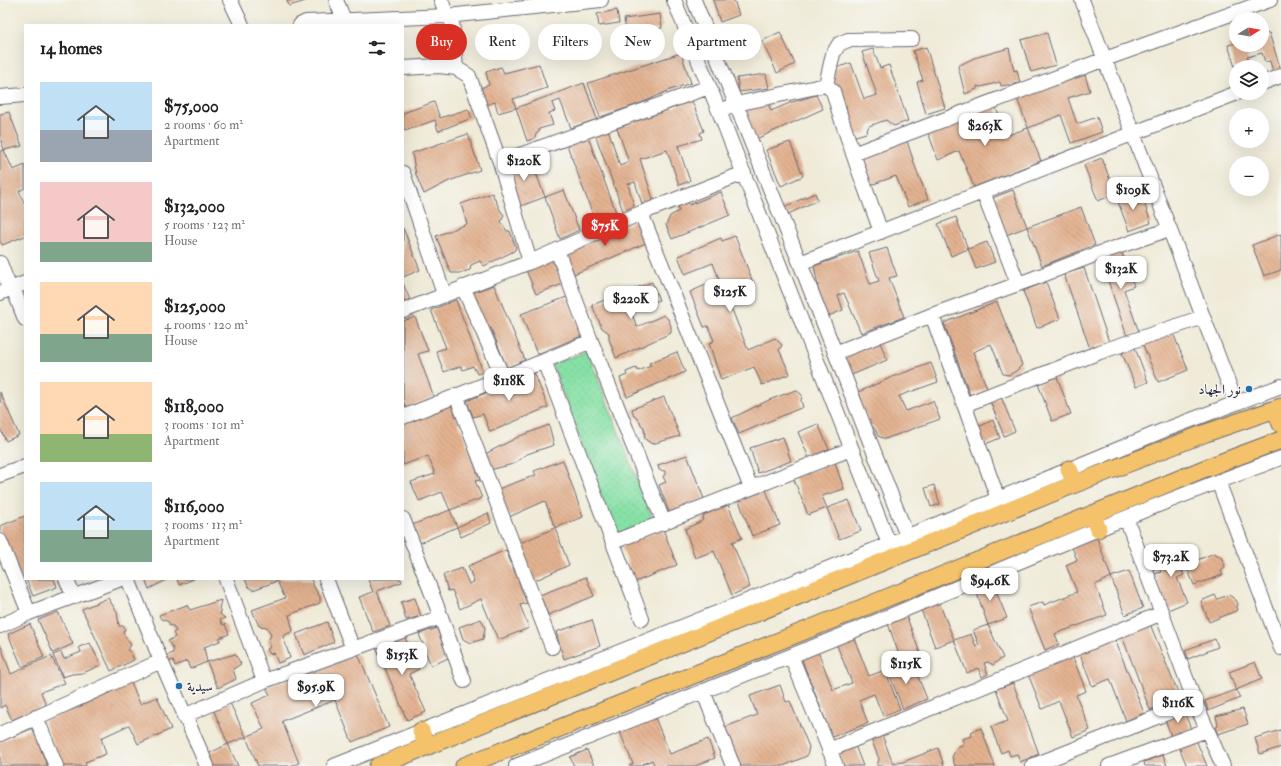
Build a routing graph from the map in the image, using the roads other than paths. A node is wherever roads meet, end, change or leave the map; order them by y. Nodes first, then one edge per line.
1 (230, 0) edge
2 (336, 0) edge
3 (441, 0) edge
4 (601, 0) edge
5 (674, 0) edge
6 (694, 0) edge
7 (1082, 0) edge
8 (1270, 0) edge
9 (447, 16) junction
10 (345, 22) edge
11 (242, 24) edge
12 (302, 24) edge
13 (912, 39) dead end
14 (1104, 60) junction
15 (404, 68) edge
16 (456, 68) junction
17 (1281, 76) edge
18 (1269, 80) edge
19 (826, 85) junction
20 (709, 87) junction
21 (24, 95) edge
22 (1229, 96) edge
23 (0, 97) edge
24 (736, 104) junction
25 (719, 111) junction
26 (1133, 134) junction
27 (853, 154) junction
28 (500, 162) junction
29 (744, 173) junction
30 (404, 176) edge
31 (983, 192) junction
32 (641, 212) junction
33 (1170, 229) junction
34 (881, 232) junction
35 (557, 250) junction
36 (530, 262) junction
37 (0, 263) edge
38 (800, 263) junction
39 (1018, 284) junction
40 (463, 287) junction
41 (12, 289) edge
42 (444, 294) junction
43 (404, 311) edge
44 (932, 315) junction
45 (24, 317) edge
46 (1203, 317) junction
47 (591, 341) junction
48 (835, 353) junction
49 (544, 361) junction
50 (504, 377) junction
51 (1281, 386) edge
52 (456, 396) junction
53 (1236, 403) junction
54 (964, 405) junction
55 (1279, 413) edge
56 (404, 417) edge
57 (1281, 440) edge
58 (851, 449) junction
59 (1281, 458) edge
60 (24, 471) edge
61 (0, 476) edge
62 (1072, 477) junction
63 (1218, 481) junction
64 (751, 488) junction
65 (998, 499) junction
66 (1126, 518) junction
67 (1095, 522) junction
68 (664, 523) junction
69 (404, 524) edge
70 (406, 535) edge
71 (907, 536) junction
72 (0, 541) edge
73 (613, 542) junction
74 (888, 544) junction
75 (66, 580) edge
76 (118, 580) edge
77 (128, 580) edge
78 (226, 580) edge
79 (326, 580) edge
80 (74, 597) junction
81 (29, 613) junction
82 (1162, 613) junction
83 (441, 617) junction
84 (642, 619) dead end
85 (0, 626) edge
86 (552, 647) dead end
87 (1281, 648) edge
88 (353, 649) junction
89 (791, 656) junction
90 (161, 661) junction
91 (264, 681) junction
92 (464, 681) dead end
93 (703, 691) junction
94 (1196, 702) junction
95 (184, 716) junction
96 (36, 717) junction
97 (1208, 730) junction
98 (420, 731) junction
99 (0, 734) edge
100 (427, 747) junction
101 (829, 750) junction
102 (56, 766) edge
103 (207, 766) edge
104 (334, 766) edge
105 (378, 766) edge
106 (464, 766) edge
107 (516, 766) edge
108 (733, 766) edge
109 (836, 766) edge
110 (1032, 766) edge
111 (1108, 766) edge
112 (1223, 766) edge

1 - 11 street
2 - 10 street
3 - 9 street
4 - 9 street
5 - 20 street
6 - 24 street
7 - 14 street
8 - 14 street
9 - 10 street
9 - 16 street
10 - 12 street
13 - 19 street
14 - 26 street
14 - 27 street
15 - 16 street
16 - 28 street
17 - 18 street
19 - 24 street
19 - 27 street
20 - 25 street
20 - 28 street
21 - 23 street
22 - 26 street
24 - 25 street
24 - 38 street
25 - 29 street
26 - 31 street
26 - 33 street
27 - 34 street
28 - 36 street
29 - 32 street
29 - 58 street
30 - 42 street
31 - 34 street
31 - 39 street
32 - 35 street
32 - 64 street
33 - 39 street
33 - 46 street
34 - 38 street
35 - 36 street
35 - 47 street
36 - 40 street
37 - 41 street
38 - 48 street
39 - 44 street
40 - 42 street
40 - 50 street
41 - 45 street
42 - 43 street
44 - 48 street
44 - 54 street
46 - 53 street
46 - 54 street
47 - 49 street
47 - 68 street
48 - 71 street
49 - 50 street
49 - 73 street
50 - 52 street
51 - 53 street
52 - 56 street
52 - 86 street
53 - 62 street
54 - 65 street
55 - 62 main road
57 - 67 main road
58 - 64 street
58 - 74 street
59 - 63 street
60 - 61 street
62 - 65 street
62 - 100 main road
63 - 66 street
63 - 87 street
64 - 68 street
65 - 71 street
66 - 67 street
66 - 82 street
67 - 89 street
67 - 106 main road
68 - 73 street
69 - 70 street
70 - 83 street
71 - 74 street
72 - 81 street
73 - 84 street
74 - 98 street
75 - 80 street
76 - 80 street
77 - 90 street
78 - 91 street
79 - 88 street
80 - 81 street
81 - 85 street
82 - 94 street
82 - 101 street
83 - 88 street
83 - 92 street
88 - 91 street
89 - 93 street
89 - 101 street
90 - 95 street
90 - 96 street
91 - 95 street
93 - 107 street
93 - 108 street
94 - 97 street
94 - 110 street
95 - 103 street
96 - 99 street
96 - 102 street
97 - 111 street
97 - 112 street
98 - 100 main road
98 - 104 street
100 - 105 main road
101 - 109 street

